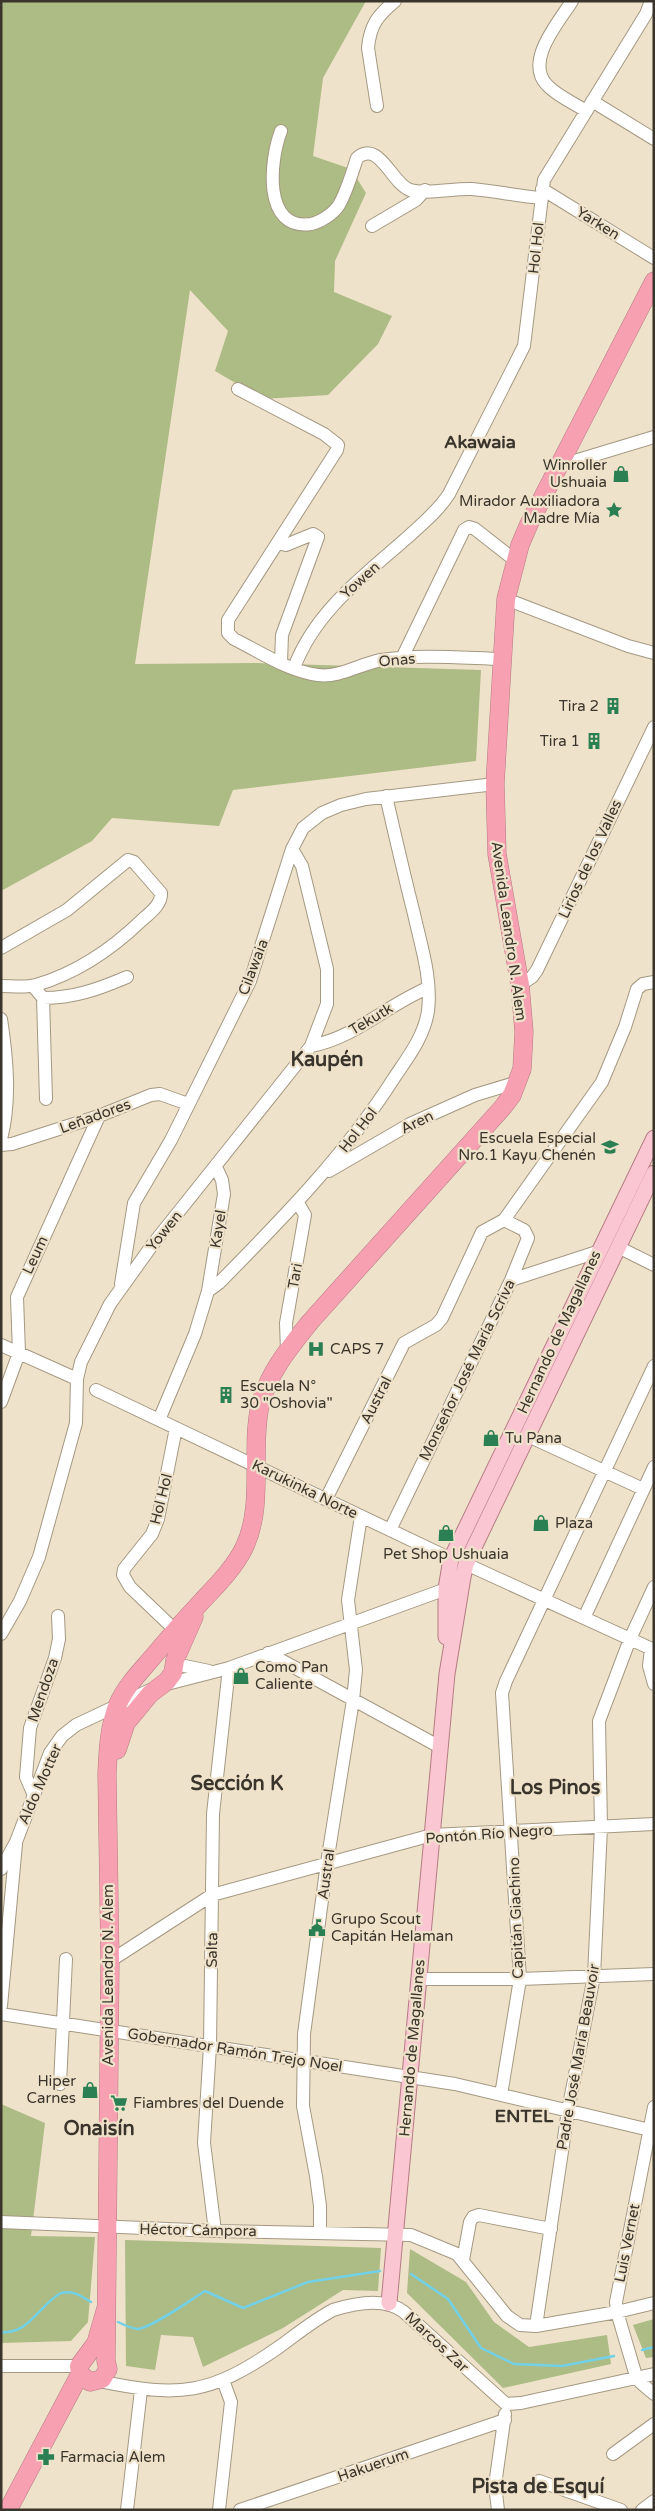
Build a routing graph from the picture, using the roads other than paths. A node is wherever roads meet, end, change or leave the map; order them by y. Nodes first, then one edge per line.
1 (394, 1) edge
2 (572, 1) edge
3 (651, 1) edge
4 (650, 17) edge
5 (377, 106) dead end
6 (589, 106) junction
7 (281, 131) dead end
8 (654, 139) edge
9 (425, 190) junction
10 (542, 193) junction
11 (372, 226) dead end
12 (654, 258) edge
13 (654, 281) edge
14 (238, 389) dead end
15 (654, 437) edge
16 (558, 466) junction
17 (442, 505) joint
18 (279, 543) junction
19 (516, 560) junction
20 (506, 599) junction
21 (654, 653) edge
22 (402, 658) junction
23 (503, 659) junction
24 (280, 662) junction
25 (294, 668) junction
26 (654, 727) edge
27 (495, 784) junction
28 (386, 796) junction
29 (292, 849) junction
30 (1, 948) edge
31 (127, 976) dead end
32 (654, 982) edge
33 (520, 985) junction
34 (1, 986) edge
35 (33, 986) junction
36 (428, 988) junction
37 (43, 998) junction
38 (1, 1019) edge
39 (311, 1046) junction
40 (518, 1082) junction
41 (46, 1099) dead end
42 (188, 1104) junction
43 (99, 1116) junction
44 (654, 1138) edge
45 (1, 1140) edge
46 (1, 1145) edge
47 (216, 1167) junction
48 (654, 1173) edge
49 (322, 1174) junction
50 (298, 1203) junction
51 (504, 1220) junction
52 (129, 1238) junction
53 (154, 1244) junction
54 (618, 1247) junction
55 (597, 1252) junction
56 (654, 1265) edge
57 (511, 1280) junction
58 (121, 1287) junction
59 (208, 1291) junction
60 (1, 1345) edge
61 (287, 1351) junction
62 (19, 1353) junction
63 (654, 1366) edge
64 (77, 1379) junction
65 (96, 1390) dead end
66 (1, 1402) edge
67 (159, 1420) junction
68 (176, 1428) junction
69 (528, 1436) junction
70 (256, 1466) junction
71 (654, 1468) edge
72 (605, 1470) junction
73 (643, 1489) junction
74 (326, 1499) junction
75 (361, 1516) junction
76 (390, 1530) junction
77 (451, 1559) junction
78 (466, 1564) junction
79 (654, 1587) edge
80 (446, 1589) junction
81 (206, 1596) junction
82 (544, 1600) junction
83 (58, 1616) dead end
84 (584, 1618) junction
85 (350, 1623) junction
86 (175, 1630) junction
87 (1, 1634) edge
88 (630, 1639) junction
89 (652, 1650) edge
90 (268, 1653) junction
91 (156, 1654) junction
92 (175, 1662) junction
93 (229, 1668) junction
94 (140, 1670) junction
95 (214, 1672) junction
96 (447, 1674) junction
97 (654, 1684) edge
98 (156, 1688) junction
99 (353, 1700) junction
100 (118, 1705) junction
101 (440, 1747) junction
102 (33, 1793) junction
103 (107, 1822) junction
104 (654, 1824) edge
105 (602, 1827) junction
106 (512, 1831) junction
107 (432, 1835) junction
108 (16, 1842) junction
109 (327, 1863) junction
110 (1, 1869) edge
111 (212, 1895) junction
112 (66, 1960) dead end
113 (110, 1961) junction
114 (654, 1974) edge
115 (594, 1976) junction
116 (418, 1979) junction
117 (520, 1979) junction
118 (1, 2006) edge
119 (1, 2014) edge
120 (61, 2024) junction
121 (109, 2031) junction
122 (210, 2046) junction
123 (303, 2060) junction
124 (409, 2078) junction
125 (60, 2084) dead end
126 (501, 2095) junction
127 (654, 2107) edge
128 (568, 2111) junction
129 (650, 2130) junction
130 (1, 2222) edge
131 (108, 2228) junction
132 (551, 2229) junction
133 (215, 2232) junction
134 (320, 2232) junction
135 (394, 2234) junction
136 (463, 2260) junction
137 (389, 2303) junction
138 (654, 2303) edge
139 (617, 2312) junction
140 (536, 2326) junction
141 (1, 2366) edge
142 (93, 2369) junction
143 (654, 2374) edge
144 (636, 2376) junction
145 (222, 2380) junction
146 (141, 2390) junction
147 (654, 2394) edge
148 (506, 2404) junction
149 (505, 2420) junction
150 (654, 2424) edge
151 (613, 2454) dead end
152 (539, 2481) dead end
153 (654, 2501) edge
154 (8, 2510) edge
155 (127, 2510) edge
156 (219, 2510) edge
157 (240, 2510) edge
158 (498, 2510) edge
159 (621, 2510) edge
160 (642, 2510) edge

1 - 5 street
2 - 6 street
3 - 4 street, Hol Hol
4 - 6 street, Hol Hol
6 - 8 street
6 - 10 street, Hol Hol
7 - 9 street
9 - 10 street
9 - 11 street
10 - 12 street, Yarken
10 - 17 street, Hol Hol
13 - 16 highway, Avenida Leandro N. Alem
14 - 18 street
15 - 16 street
16 - 19 highway, Avenida Leandro N. Alem
17 - 25 street, Yowen
18 - 24 street, Onas
18 - 24 street
19 - 20 highway, Avenida Leandro N. Alem
19 - 22 street
20 - 21 street
20 - 23 highway, Avenida Leandro N. Alem
22 - 23 street, Onas
22 - 25 street, Onas
23 - 27 highway, Avenida Leandro N. Alem
24 - 25 street, Onas
26 - 33 street, Lirios de los Valles
27 - 28 street, Cilawaia
27 - 33 highway, Avenida Leandro N. Alem
28 - 29 street, Cilawaia
28 - 36 street, Hol Hol
29 - 39 street, Yowen
29 - 42 street, Cilawaia
30 - 35 street
31 - 37 street
32 - 51 street
33 - 40 highway, Avenida Leandro N. Alem
34 - 35 street
35 - 37 street
36 - 39 street, Tekutk
36 - 49 street, Hol Hol
37 - 41 street
38 - 45 street
39 - 47 street, Yowen
40 - 49 street, Aren
40 - 61 highway, Avenida Leandro N. Alem
42 - 43 street, Leñadores
42 - 52 street, Cilawaia
43 - 46 street, Leñadores
43 - 62 street, Leum
44 - 55 main road, Hernando de Magallanes
47 - 53 street, Yowen
47 - 59 street, Kayel
48 - 54 main road, Hernando de Magallanes
49 - 50 street, Hol Hol
50 - 59 street, Hol Hol
50 - 61 street, Tari
51 - 57 street, Monseñor José María Scriva
51 - 74 street, Austral
52 - 53 street
52 - 58 street, Cilawaia
53 - 58 street, Yowen
54 - 56 street
54 - 69 main road, Hernando de Magallanes
55 - 57 street
55 - 77 main road, Hernando de Magallanes
57 - 76 street, Monseñor José María Scriva
58 - 64 street, Yowen
59 - 67 street
60 - 62 street
61 - 70 highway, Avenida Leandro N. Alem
62 - 64 street
62 - 66 street, Leum
63 - 72 street, Capitán Giachino
64 - 87 street, Yowen
65 - 67 street, Karukinka Norte
67 - 68 street, Karukinka Norte
68 - 70 street, Karukinka Norte
68 - 86 street, Hol Hol
69 - 72 street
69 - 78 main road, Hernando de Magallanes
70 - 74 street, Karukinka Norte
70 - 81 highway, Avenida Leandro N. Alem
71 - 73 street
72 - 73 street
72 - 82 street, Capitán Giachino
73 - 84 street
74 - 75 street, Karukinka Norte
75 - 76 street, Karukinka Norte
75 - 85 street, Austral
76 - 77 street, Karukinka Norte
77 - 80 main road, Hernando de Magallanes
78 - 82 street
78 - 96 main road, Hernando de Magallanes
79 - 88 street, Padre José María Beauvoir
80 - 85 street, Aldo Motter
80 - 96 main road, Hernando de Magallanes
81 - 86 highway, Avenida Leandro N. Alem
81 - 92 highway, Avenida Leandro N. Alem
82 - 84 street
82 - 106 street, Capitán Giachino
83 - 102 street, Mendoza
84 - 88 street
85 - 90 street, Aldo Motter
85 - 99 street, Austral
86 - 91 highway, Avenida Leandro N. Alem
88 - 89 street
88 - 105 street, Padre José María Beauvoir
89 - 97 street
90 - 93 street, Aldo Motter
90 - 99 street
91 - 92 highway
91 - 94 highway, Avenida Leandro N. Alem
92 - 95 street, Aldo Motter
92 - 98 highway, Avenida Leandro N. Alem
93 - 95 street, Aldo Motter
93 - 111 street, Salta
94 - 98 highway
94 - 100 highway, Avenida Leandro N. Alem
95 - 98 street, Aldo Motter
96 - 101 main road, Hernando de Magallanes
98 - 100 street, Aldo Motter
98 - 103 highway, Avenida Leandro N. Alem
99 - 101 street
99 - 109 street, Austral
100 - 102 street, Aldo Motter
100 - 103 highway, Avenida Leandro N. Alem
101 - 107 main road, Hernando de Magallanes
102 - 108 street, Aldo Motter
103 - 113 highway, Avenida Leandro N. Alem
104 - 105 street, Pontón Río Negro
105 - 106 street, Pontón Río Negro
105 - 115 street, Padre José María Beauvoir
106 - 107 street, Pontón Río Negro
106 - 117 street, Capitán Giachino
107 - 109 street, Pontón Río Negro
107 - 116 main road, Hernando de Magallanes
108 - 110 street, Aldo Motter
108 - 118 street
109 - 111 street, Pontón Río Negro
109 - 123 street, Austral
111 - 113 street, Pontón Río Negro
111 - 122 street, Salta
112 - 120 street
113 - 121 highway, Avenida Leandro N. Alem
114 - 115 street
115 - 117 street
115 - 128 street, Padre José María Beauvoir
116 - 117 street
116 - 124 main road, Hernando de Magallanes
117 - 126 street, Capitán Giachino
119 - 120 street, Gobernador Ramón Trejo Noel
120 - 121 street, Gobernador Ramón Trejo Noel
120 - 125 street
121 - 122 street, Gobernador Ramón Trejo Noel
121 - 131 highway, Avenida Leandro N. Alem
122 - 123 street, Gobernador Ramón Trejo Noel
122 - 133 street, Salta
123 - 124 street, Gobernador Ramón Trejo Noel
123 - 134 street, Austral
124 - 126 street, Gobernador Ramón Trejo Noel
124 - 135 main road, Hernando de Magallanes
126 - 128 street, Gobernador Ramón Trejo Noel
127 - 129 street, Luis Vernet
128 - 129 street, Gobernador Ramón Trejo Noel
128 - 132 street, Padre José María Beauvoir
129 - 139 street, Luis Vernet
130 - 131 street, Héctor Cámpora
131 - 133 street, Héctor Cámpora
131 - 142 highway, Avenida Leandro N. Alem
132 - 136 street
132 - 140 street, Padre José María Beauvoir
133 - 134 street, Héctor Cámpora
134 - 135 street, Héctor Cámpora
135 - 136 street, Héctor Cámpora
135 - 137 main road, Hernando de Magallanes
136 - 140 street
137 - 145 street, Marcos Zar
137 - 148 street, Marcos Zar
138 - 139 street
139 - 140 street
139 - 144 street, Luis Vernet
141 - 142 street
142 - 146 street, Marcos Zar
142 - 154 highway
143 - 144 street
144 - 147 street
144 - 148 street
145 - 146 street, Marcos Zar
145 - 156 street
146 - 155 street
148 - 149 street
149 - 157 street, Hakuerum
149 - 158 street
150 - 151 street
152 - 159 street
153 - 160 street

